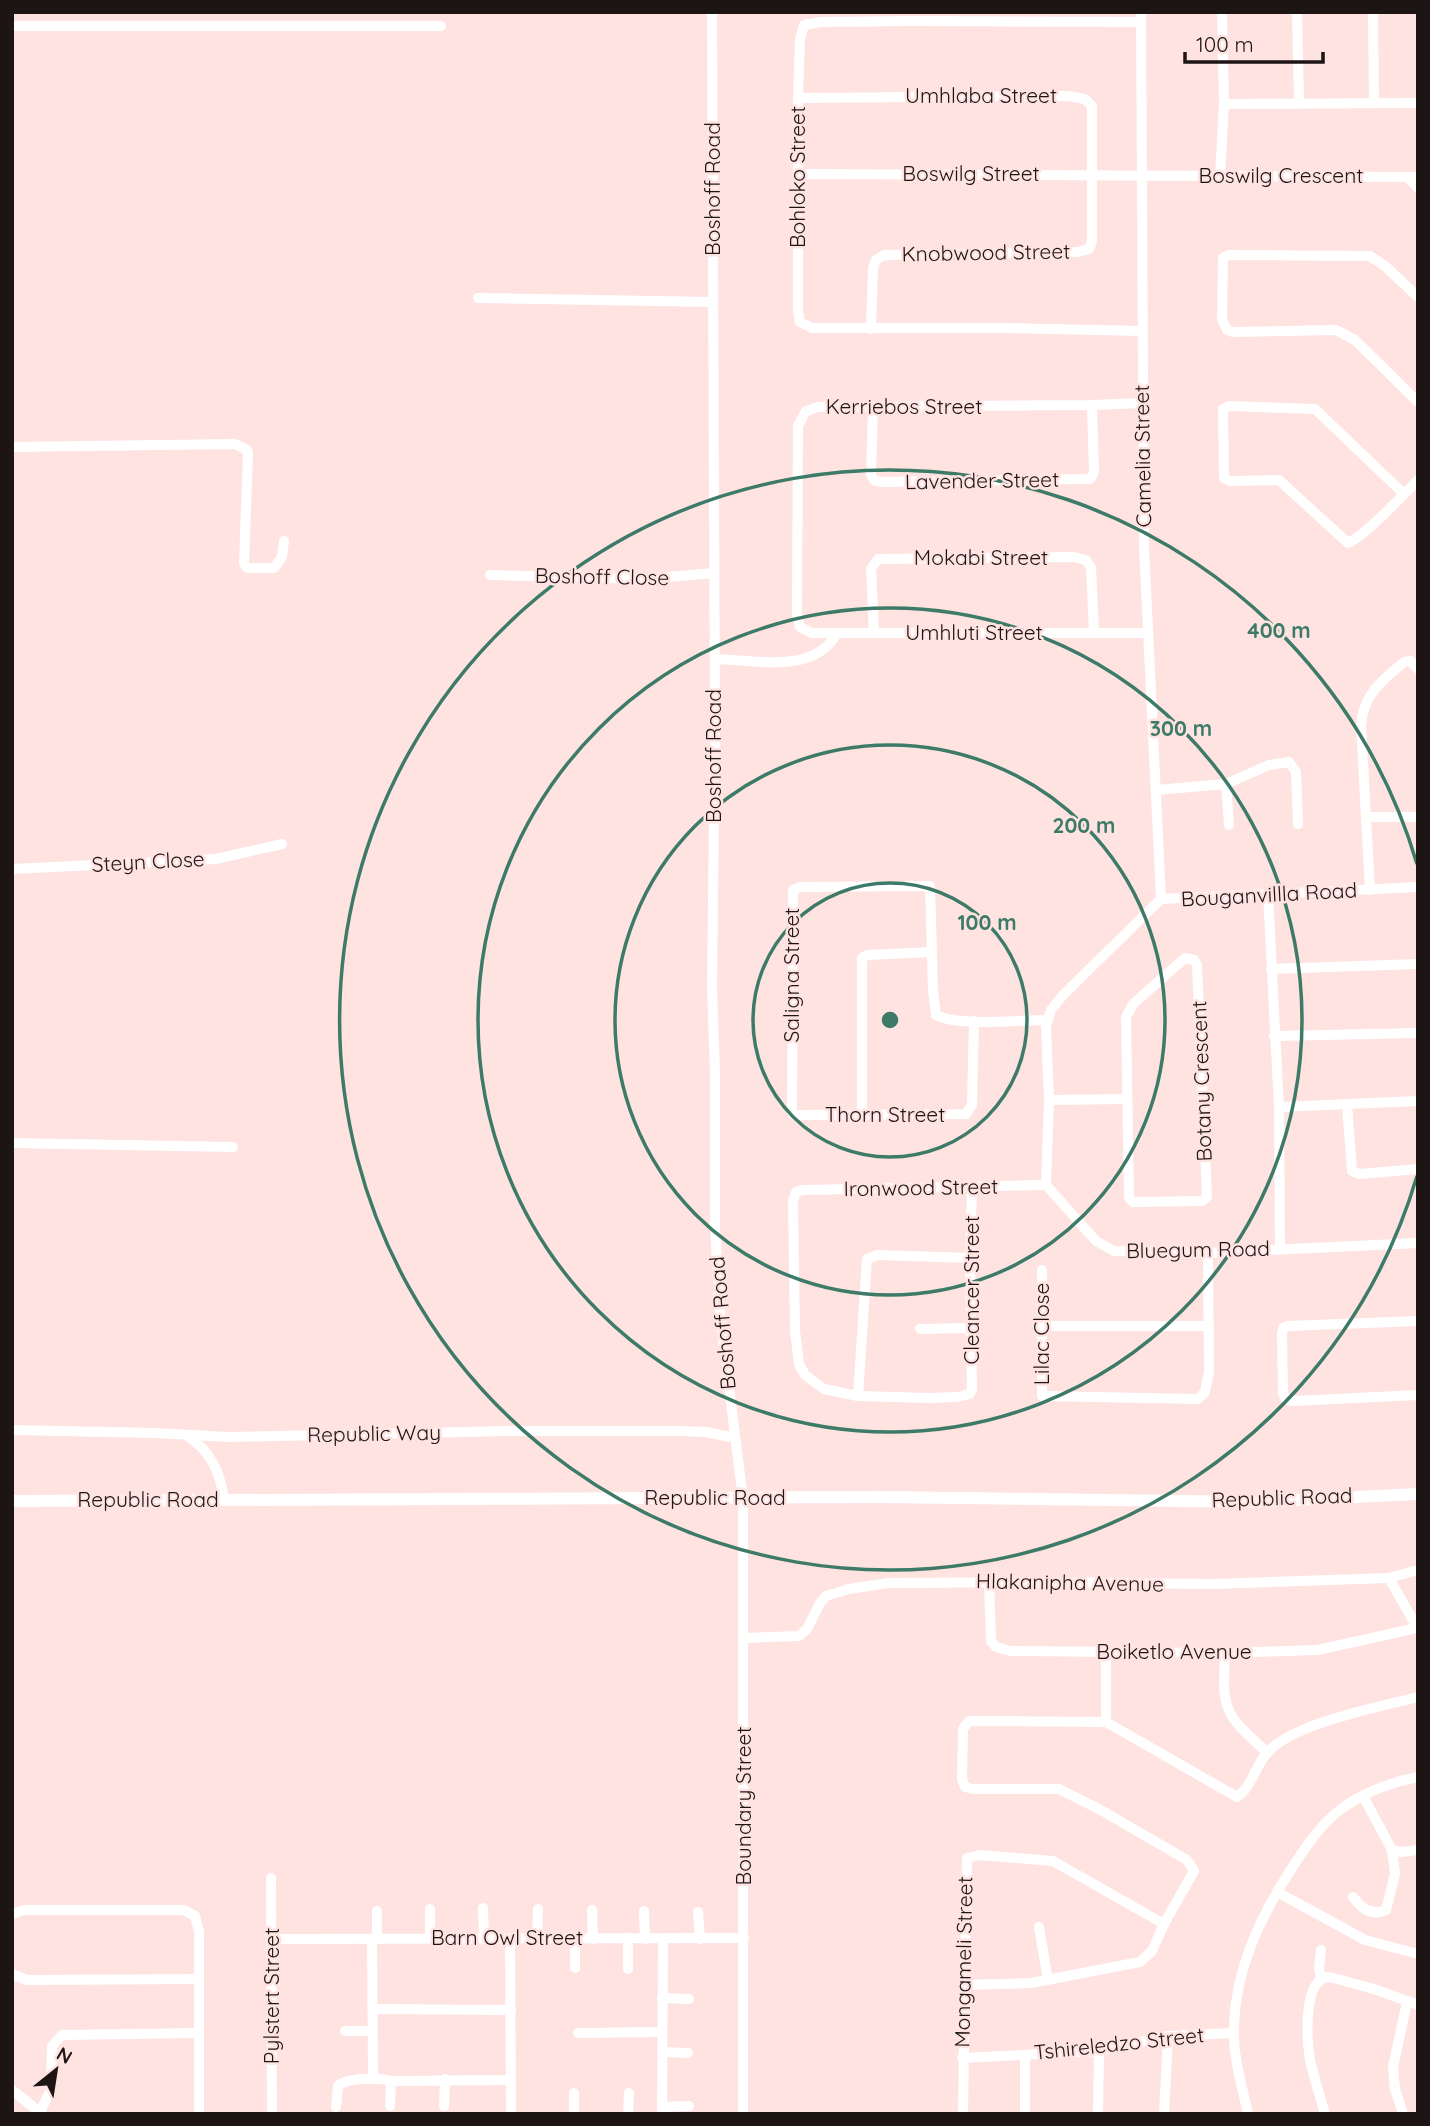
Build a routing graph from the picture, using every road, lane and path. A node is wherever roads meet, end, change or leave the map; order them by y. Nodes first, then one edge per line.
1 (712, 12) edge
2 (1222, 12) edge
3 (1297, 12) edge
4 (1373, 12) edge
5 (1141, 17) edge
6 (12, 26) edge
7 (441, 26) dead end
8 (798, 98) junction
9 (1298, 103) junction
10 (1374, 103) junction
11 (1418, 103) edge
12 (1224, 104) junction
13 (798, 174) junction
14 (1093, 174) junction
15 (1143, 175) junction
16 (1220, 175) junction
17 (1413, 177) edge
18 (1418, 188) edge
19 (1418, 297) edge
20 (478, 298) dead end
21 (713, 302) junction
22 (871, 329) junction
23 (1142, 331) junction
24 (1418, 401) edge
25 (1142, 403) junction
26 (1092, 405) junction
27 (873, 407) junction
28 (12, 447) edge
29 (1418, 480) edge
30 (1404, 494) junction
31 (284, 541) dead end
32 (714, 573) junction
33 (490, 575) dead end
34 (803, 629) joint
35 (1094, 632) junction
36 (837, 633) junction
37 (874, 633) junction
38 (1147, 633) junction
39 (715, 659) junction
40 (1418, 669) edge
41 (1226, 784) junction
42 (1156, 790) junction
43 (1367, 817) junction
44 (1418, 817) edge
45 (1298, 824) dead end
46 (1229, 825) dead end
47 (282, 844) dead end
48 (12, 869) edge
49 (1418, 887) edge
50 (1370, 890) junction
51 (1268, 894) junction
52 (1161, 900) junction
53 (932, 953) junction
54 (1418, 964) edge
55 (1271, 969) junction
56 (1047, 1020) junction
57 (974, 1021) junction
58 (1418, 1033) edge
59 (1275, 1036) junction
60 (1127, 1099) junction
61 (1049, 1100) junction
62 (1418, 1101) edge
63 (1347, 1105) junction
64 (1279, 1107) junction
65 (793, 1114) joint
66 (862, 1116) junction
67 (12, 1143) edge
68 (233, 1147) dead end
69 (1418, 1169) edge
70 (1046, 1185) junction
71 (972, 1187) junction
72 (1418, 1243) edge
73 (1280, 1249) junction
74 (1208, 1252) junction
75 (970, 1258) junction
76 (1042, 1270) dead end
77 (1418, 1321) edge
78 (1043, 1326) junction
79 (1208, 1326) junction
80 (972, 1328) junction
81 (919, 1329) dead end
82 (1418, 1395) edge
83 (858, 1396) junction
84 (12, 1430) edge
85 (186, 1436) junction
86 (735, 1438) junction
87 (1418, 1494) edge
88 (743, 1499) junction
89 (224, 1500) junction
90 (12, 1501) edge
91 (1418, 1570) edge
92 (1388, 1578) junction
93 (989, 1582) junction
94 (1417, 1628) edge
95 (745, 1638) junction
96 (1105, 1652) junction
97 (1225, 1653) junction
98 (1418, 1698) edge
99 (1106, 1722) junction
100 (1267, 1753) junction
101 (1418, 1777) edge
102 (1363, 1796) junction
103 (1392, 1850) junction
104 (1418, 1850) edge
105 (271, 1878) dead end
106 (1277, 1892) junction
107 (1353, 1897) dead end
108 (483, 1908) dead end
109 (430, 1909) dead end
110 (538, 1909) dead end
111 (592, 1910) dead end
112 (377, 1911) dead end
113 (644, 1911) dead end
114 (698, 1912) dead end
115 (12, 1914) edge
116 (1164, 1924) junction
117 (1040, 1927) dead end
118 (430, 1938) junction
119 (628, 1938) junction
120 (744, 1938) junction
121 (271, 1939) junction
122 (374, 1939) junction
123 (484, 1939) junction
124 (537, 1939) junction
125 (575, 1939) junction
126 (593, 1939) junction
127 (645, 1939) junction
128 (663, 1939) junction
129 (700, 1939) junction
130 (510, 1940) junction
131 (1321, 1950) dead end
132 (1418, 1954) edge
133 (575, 1968) dead end
134 (628, 1969) dead end
135 (12, 1974) edge
136 (1321, 1978) junction
137 (198, 1979) junction
138 (1048, 1980) junction
139 (964, 1985) junction
140 (662, 1997) junction
141 (689, 1999) dead end
142 (1412, 2003) edge
143 (373, 2009) junction
144 (511, 2010) junction
145 (345, 2031) dead end
146 (372, 2031) junction
147 (662, 2032) junction
148 (198, 2033) junction
149 (578, 2033) dead end
150 (1233, 2033) junction
151 (1168, 2036) junction
152 (1099, 2051) junction
153 (663, 2052) junction
154 (688, 2053) dead end
155 (1025, 2055) junction
156 (962, 2057) junction
157 (373, 2079) junction
158 (445, 2080) junction
159 (511, 2080) junction
160 (391, 2081) junction
161 (12, 2090) edge
162 (574, 2093) dead end
163 (629, 2093) dead end
164 (390, 2106) dead end
165 (444, 2106) dead end
166 (688, 2106) dead end
167 (336, 2107) dead end
168 (662, 2110) edge
169 (41, 2113) edge
170 (199, 2114) edge
171 (272, 2114) edge
172 (511, 2114) edge
173 (574, 2114) edge
174 (628, 2114) edge
175 (743, 2114) edge
176 (963, 2114) edge
177 (1025, 2114) edge
178 (1098, 2114) edge
179 (1164, 2114) edge
180 (1248, 2114) edge
181 (1325, 2114) edge
182 (1403, 2114) edge

1 - 21 street, Boshoff Road
2 - 12 street
3 - 9 street
4 - 10 street
5 - 8 street, Bohloko Street
5 - 15 street, Camelia Street
6 - 7 street
8 - 13 street, Bohloko Street
8 - 14 street, Umhlaba Street
9 - 10 street
9 - 12 street
10 - 11 street
12 - 16 street
13 - 14 street, Boswilg Street
13 - 22 street, Bohloko Street
14 - 15 street, Boswilg Street
14 - 22 street, Knobwood Street
15 - 16 street, Boswilg Crescent
15 - 23 street, Camelia Street
16 - 17 street, Boswilg Crescent
17 - 18 street
19 - 24 street
20 - 21 street
21 - 32 street, Boshoff Road
22 - 23 street, Bohloko Street
23 - 25 street, Camelia Street
25 - 26 street, Kerriebos Street
25 - 38 street, Camelia Street
26 - 27 street, Kerriebos Street
26 - 27 street, Lavender Street
27 - 34 street, Kerriebos Street
28 - 31 street
29 - 30 street
30 - 30 street
32 - 33 street, Boshoff Close
32 - 39 street, Boshoff Road
34 - 36 street, Umhluti Street
35 - 37 street, Umhluti Street
35 - 37 street, Mokabi Street
35 - 38 street, Umhluti Street
36 - 37 street, Umhluti Street
36 - 39 street
38 - 42 street, Camelia Street
39 - 86 street, Boshoff Road
40 - 43 street
41 - 42 street
41 - 45 street
41 - 46 street
42 - 52 street, Camelia Street
43 - 44 street
43 - 50 street
47 - 48 street, Steyn Close
49 - 50 street, Bouganvillla Road
50 - 51 street, Bouganvillla Road
51 - 52 street, Bouganvillla Road
51 - 55 street
52 - 56 street, Bouganvillla Road
53 - 57 street
53 - 65 street, Saligna Street
53 - 66 street
54 - 55 street
55 - 59 street
56 - 57 street
56 - 61 street
57 - 66 street, Thorn Street
58 - 59 street
59 - 64 street
60 - 60 street, Botany Crescent
60 - 61 street
61 - 70 street
62 - 63 street
63 - 64 street
63 - 69 street
64 - 73 street
65 - 66 street, Thorn Street
67 - 68 street
70 - 71 street, Ironwood Street
70 - 74 street, Bluegum Road
71 - 75 street, Cleancer Street
71 - 83 street, Ironwood Street
72 - 73 street, Bluegum Road
73 - 74 street, Bluegum Road
74 - 79 street
75 - 80 street, Cleancer Street
75 - 83 street
76 - 78 street, Lilac Close
77 - 82 street
78 - 79 street
78 - 79 street, Lilac Close
80 - 81 street
80 - 83 street, Cleancer Street
84 - 85 street, Republic Way
85 - 86 street, Republic Way
85 - 89 street
86 - 88 street, Boshoff Road
87 - 88 street, Republic Road
88 - 89 street, Republic Road
88 - 95 street, Boundary Street
89 - 90 street, Republic Road
91 - 92 street, Hlakanipha Avenue
92 - 93 street, Hlakanipha Avenue
92 - 94 street
93 - 95 street, Hlakanipha Avenue
93 - 96 street, Boiketlo Avenue
94 - 97 street, Boiketlo Avenue
95 - 120 street, Boundary Street
96 - 97 street, Boiketlo Avenue
96 - 99 street
97 - 100 street
98 - 100 street
99 - 100 street
99 - 116 street
101 - 102 street
102 - 103 street
102 - 106 street
103 - 104 street
103 - 107 street
105 - 121 street, Pylstert Street
106 - 132 street
106 - 150 street
108 - 123 street
109 - 118 street
110 - 124 street
111 - 126 street
112 - 122 street
113 - 127 street
114 - 129 street
115 - 137 street
116 - 138 street
116 - 139 street, Mongameli Street
117 - 138 street
118 - 122 street, Barn Owl Street
118 - 123 street, Barn Owl Street
119 - 126 street, Barn Owl Street
119 - 127 street, Barn Owl Street
119 - 134 street
120 - 129 street, Barn Owl Street
120 - 175 street, Boundary Street
121 - 122 street, Barn Owl Street
121 - 171 street, Pylstert Street
122 - 143 street
123 - 130 street, Barn Owl Street
124 - 125 street, Barn Owl Street
124 - 130 street, Barn Owl Street
125 - 126 street, Barn Owl Street
125 - 133 street
127 - 128 street, Barn Owl Street
128 - 129 street, Barn Owl Street
128 - 140 street
130 - 144 street
131 - 136 street
135 - 137 street
136 - 142 street
136 - 181 street
137 - 148 street
138 - 139 street
139 - 156 street, Mongameli Street
140 - 141 street
140 - 147 street
142 - 182 street
143 - 144 street
143 - 146 street
144 - 159 street
145 - 146 street
146 - 157 street
147 - 149 street
147 - 153 street
148 - 169 street
148 - 170 street
150 - 151 street, Tshireledzo Street
150 - 180 street
151 - 152 street, Tshireledzo Street
151 - 179 street
152 - 155 street, Tshireledzo Street
152 - 178 street
153 - 154 street
153 - 168 street
155 - 156 street, Tshireledzo Street
155 - 177 street
156 - 176 street, Mongameli Street
157 - 160 street
157 - 167 street
158 - 159 street
158 - 160 street
158 - 165 street
159 - 172 street
160 - 164 street
161 - 169 street
162 - 173 street
163 - 174 street
166 - 168 street

